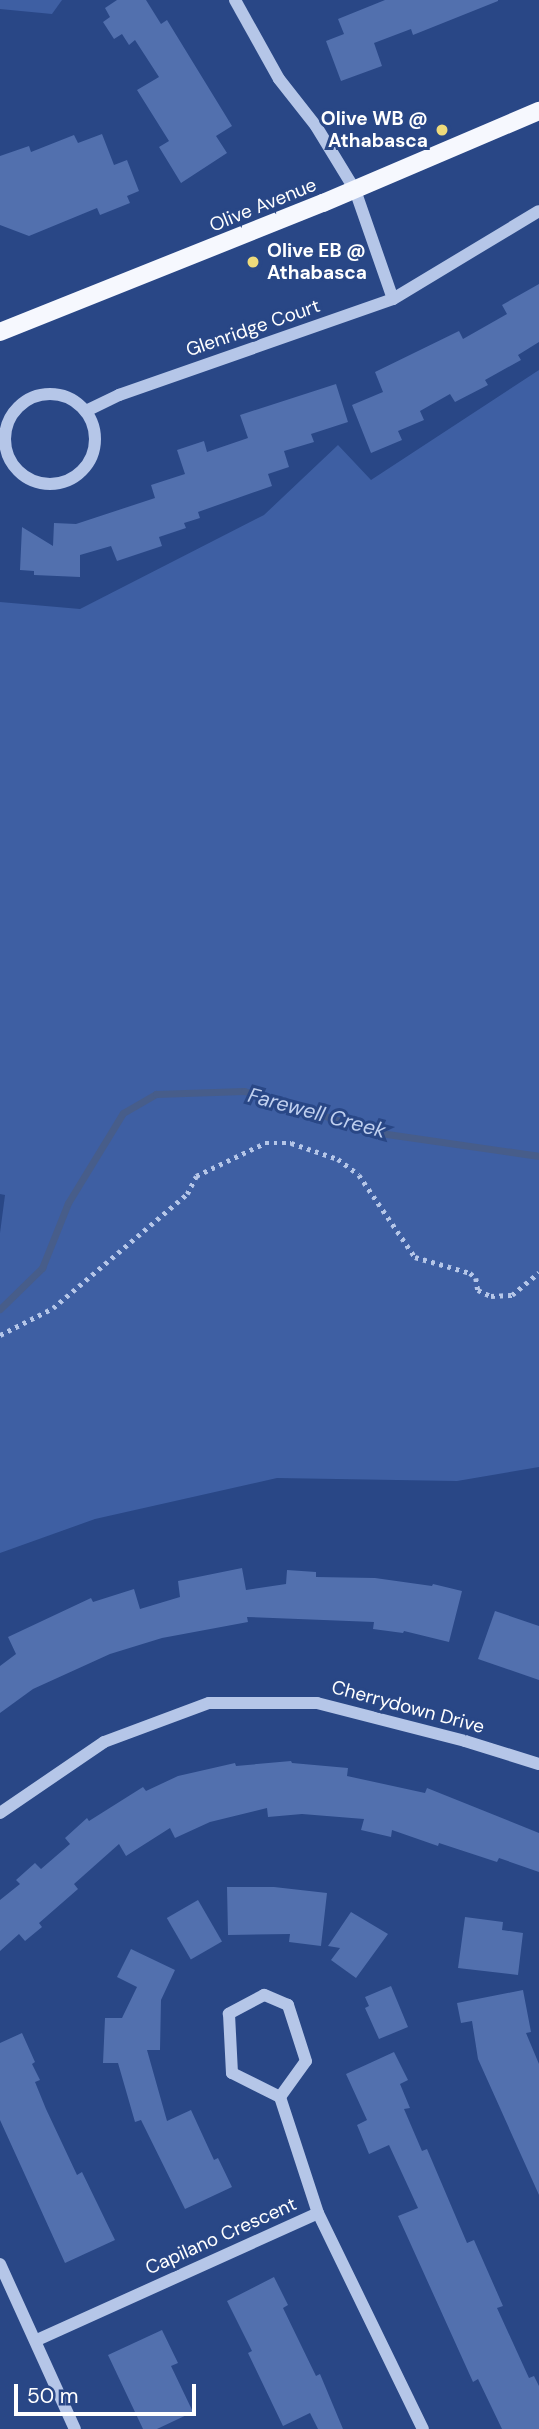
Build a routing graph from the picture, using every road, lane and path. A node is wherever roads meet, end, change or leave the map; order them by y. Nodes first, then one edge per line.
1 (235, 0) edge
2 (539, 111) edge
3 (355, 190) junction
4 (539, 211) edge
5 (393, 299) junction
6 (0, 332) edge
7 (86, 411) junction
8 (539, 1272) edge
9 (0, 1335) edge
10 (539, 1764) edge
11 (0, 1814) edge
12 (280, 2097) junction
13 (318, 2213) junction
14 (0, 2264) edge
15 (37, 2340) junction
16 (75, 2429) edge
17 (423, 2429) edge

1 - 3 street
2 - 3 main road, Olive Avenue
3 - 5 street
3 - 6 main road, Olive Avenue
4 - 5 street, Glenridge Court
5 - 7 street, Glenridge Court
7 - 7 street
8 - 9 path
10 - 11 street, Cherrydown Drive
12 - 12 street
12 - 13 street
13 - 15 street, Capilano Crescent
13 - 17 street, Capilano Crescent
14 - 15 street
15 - 16 street

